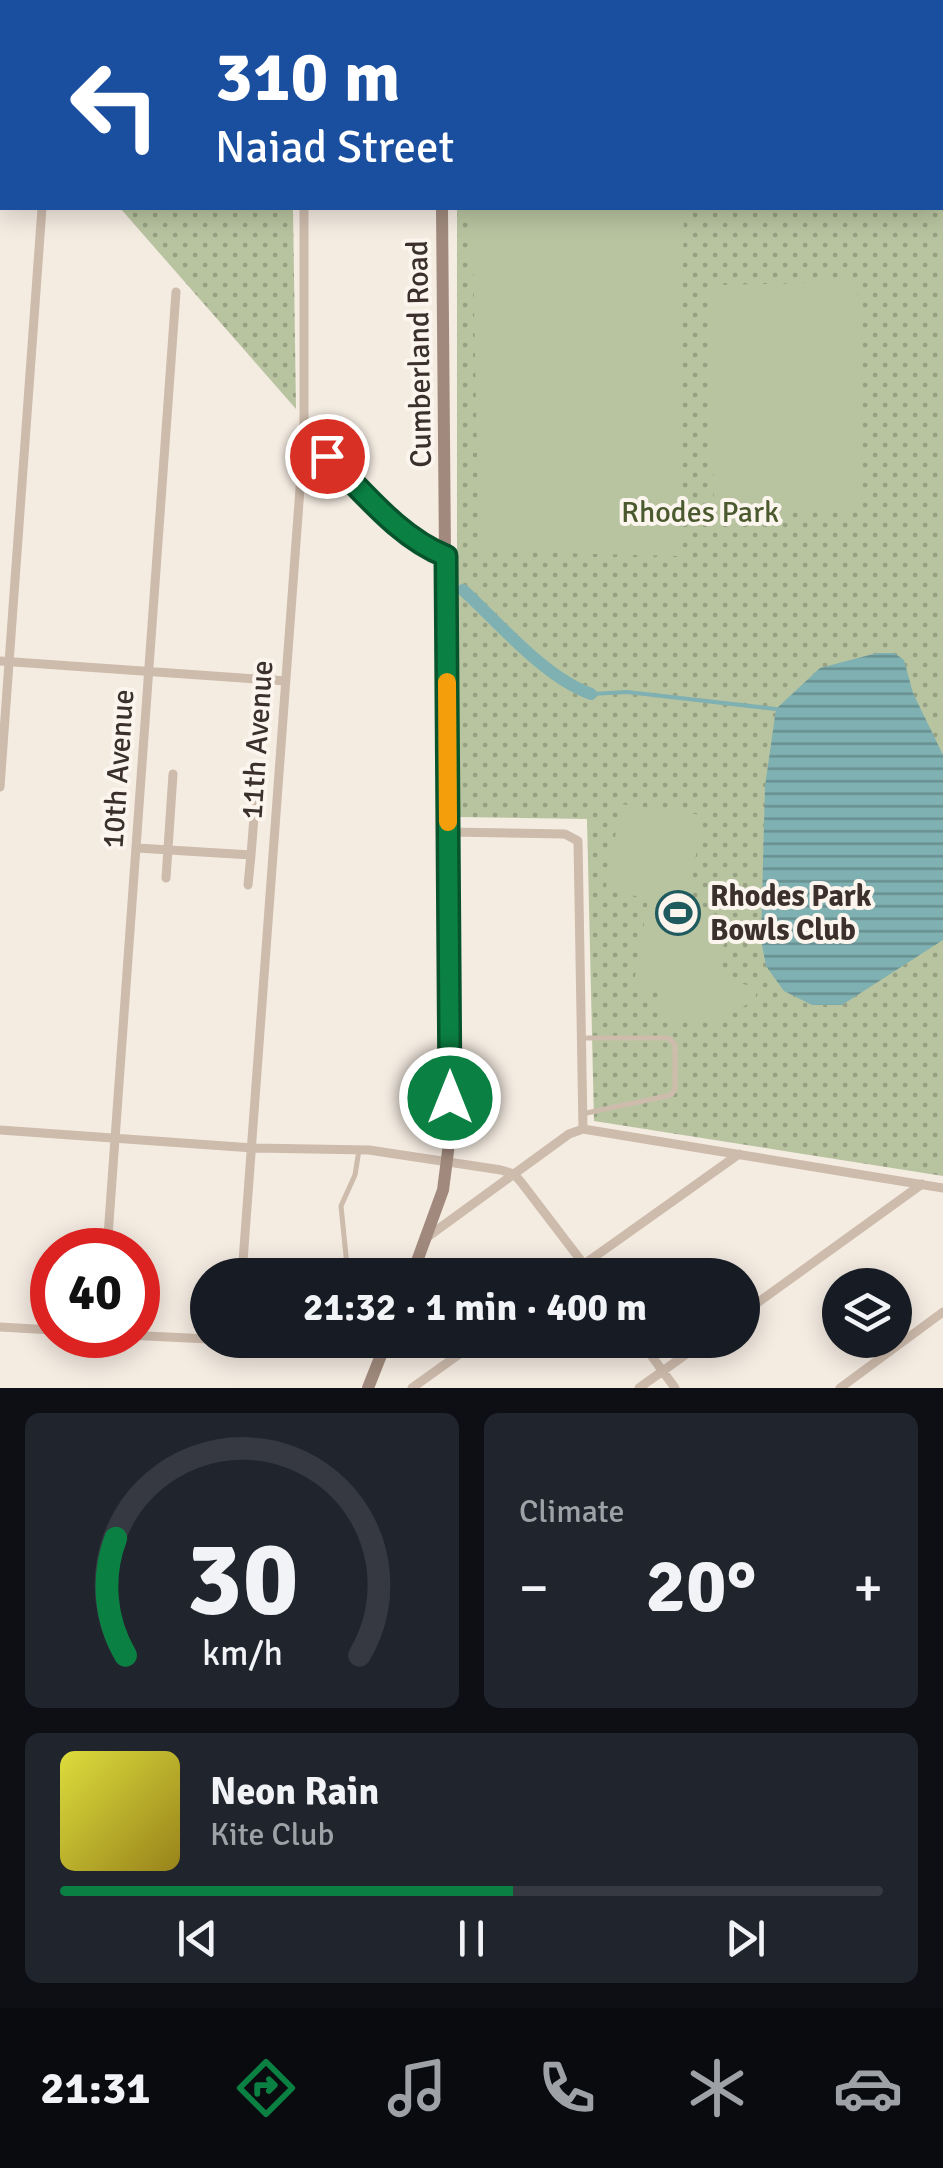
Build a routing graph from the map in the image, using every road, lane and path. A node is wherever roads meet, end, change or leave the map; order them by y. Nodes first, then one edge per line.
1 (42, 210) edge
2 (304, 210) edge
3 (442, 210) edge
4 (176, 292) dead end
5 (304, 434) junction
6 (446, 556) junction
7 (5, 661) edge
8 (150, 670) junction
9 (286, 681) junction
10 (173, 774) dead end
11 (257, 779) dead end
12 (0, 787) edge
13 (448, 832) junction
14 (138, 848) junction
15 (168, 850) junction
16 (251, 856) junction
17 (166, 878) dead end
18 (248, 885) dead end
19 (582, 1038) junction
20 (582, 1114) junction
21 (582, 1128) junction
22 (0, 1130) edge
23 (116, 1140) junction
24 (254, 1148) junction
25 (358, 1150) junction
26 (739, 1154) junction
27 (448, 1161) junction
28 (514, 1174) junction
29 (922, 1184) junction
30 (943, 1188) edge
31 (110, 1228) edge
32 (426, 1238) junction
33 (244, 1258) edge
34 (346, 1258) edge
35 (418, 1258) edge
36 (579, 1258) edge
37 (592, 1258) edge
38 (760, 1301) edge
39 (943, 1312) edge
40 (0, 1327) edge
41 (30, 1329) edge
42 (160, 1337) edge
43 (190, 1339) edge
44 (380, 1358) edge
45 (453, 1358) edge
46 (653, 1358) edge
47 (681, 1358) edge
48 (663, 1371) junction
49 (368, 1388) edge
50 (412, 1388) edge
51 (639, 1388) edge
52 (675, 1388) edge
53 (840, 1388) edge

1 - 7 street
2 - 5 street, 11th Avenue
3 - 6 street, Cumberland Road
4 - 8 street, 10th Avenue
5 - 6 street
5 - 9 street, 11th Avenue
6 - 13 street, Cumberland Road
7 - 8 street
7 - 12 street
8 - 9 street
8 - 14 street, 10th Avenue
9 - 24 street, 11th Avenue
10 - 15 street
11 - 16 street
13 - 19 street
13 - 27 street, Cumberland Road
14 - 15 street
14 - 23 street, 10th Avenue
15 - 16 street
15 - 17 street
16 - 18 street
19 - 20 street
19 - 20 lane
20 - 21 street
21 - 26 street
21 - 28 street
22 - 23 street
23 - 24 street
23 - 31 street, 10th Avenue
24 - 25 street
24 - 33 street, 11th Avenue
25 - 27 street
25 - 34 lane
26 - 29 street
26 - 37 street
27 - 28 street
27 - 32 street, Cumberland Road
28 - 32 street
28 - 36 street
29 - 30 street
29 - 38 street
32 - 35 street, Cumberland Road
39 - 53 street
40 - 41 street
42 - 43 street
44 - 49 street
45 - 50 street
46 - 48 street
47 - 48 street
48 - 51 street
48 - 52 street

